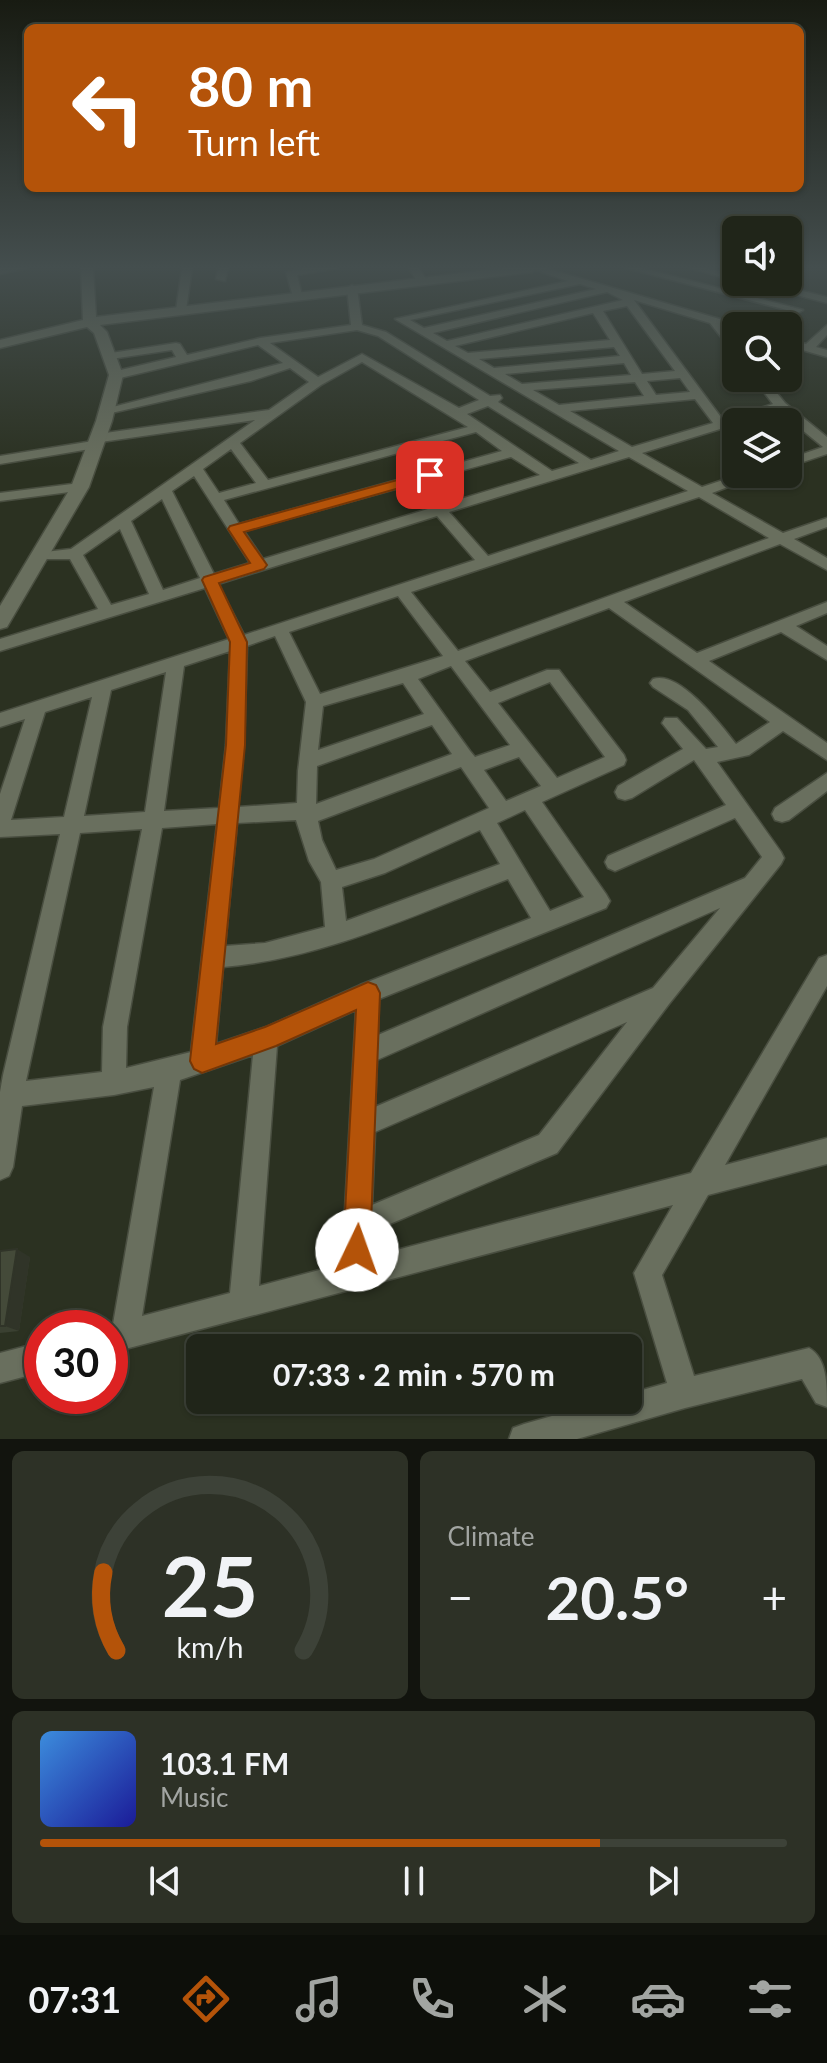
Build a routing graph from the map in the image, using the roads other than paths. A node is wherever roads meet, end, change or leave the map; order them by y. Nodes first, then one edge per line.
1 (36, 335) edge
2 (101, 335) edge
3 (301, 335) edge
4 (384, 335) edge
5 (429, 335) edge
6 (487, 335) edge
7 (612, 335) edge
8 (653, 335) edge
9 (821, 335) edge
10 (260, 341) junction
11 (617, 343) junction
12 (0, 344) edge
13 (446, 345) junction
14 (802, 346) edge
15 (809, 348) junction
16 (827, 354) edge
17 (111, 356) junction
18 (467, 357) junction
19 (627, 359) junction
20 (184, 361) junction
21 (294, 363) junction
22 (218, 368) junction
23 (492, 372) junction
24 (682, 374) junction
25 (116, 375) junction
26 (639, 378) junction
27 (317, 382) junction
28 (520, 388) junction
29 (770, 392) edge
30 (697, 395) junction
31 (652, 399) junction
32 (490, 400) junction
33 (781, 406) junction
34 (557, 409) junction
35 (107, 410) junction
36 (273, 413) junction
37 (458, 413) junction
38 (720, 424) junction
39 (478, 428) junction
40 (97, 441) junction
41 (232, 442) junction
42 (827, 444) edge
43 (827, 450) edge
44 (630, 451) junction
45 (513, 452) junction
46 (802, 458) edge
47 (0, 460) edge
48 (589, 464) junction
49 (195, 467) junction
50 (550, 476) junction
51 (265, 485) junction
52 (722, 485) edge
53 (80, 487) junction
54 (164, 489) junction
55 (701, 492) junction
56 (0, 497) edge
57 (216, 498) junction
58 (439, 510) junction
59 (122, 518) junction
60 (827, 522) edge
61 (236, 529) junction
62 (780, 538) junction
63 (75, 554) junction
64 (41, 556) junction
65 (485, 562) junction
66 (259, 565) junction
67 (827, 565) edge
68 (210, 580) junction
69 (401, 589) junction
70 (158, 596) junction
71 (611, 601) junction
72 (827, 607) edge
73 (107, 612) junction
74 (0, 622) edge
75 (782, 625) junction
76 (280, 629) junction
77 (239, 642) junction
78 (0, 645) edge
79 (827, 654) edge
80 (455, 658) junction
81 (696, 660) junction
82 (176, 663) junction
83 (407, 676) junction
84 (659, 683) dead end
85 (103, 687) junction
86 (487, 700) junction
87 (315, 702) junction
88 (37, 708) junction
89 (436, 717) junction
90 (0, 720) edge
91 (783, 722) junction
92 (671, 723) dead end
93 (523, 748) junction
94 (732, 752) junction
95 (827, 753) edge
96 (699, 754) junction
97 (309, 761) junction
98 (469, 762) junction
99 (827, 781) edge
100 (554, 789) junction
101 (625, 792) dead end
102 (529, 800) junction
103 (738, 808) junction
104 (305, 814) junction
105 (782, 814) dead end
106 (228, 817) junction
107 (494, 817) junction
108 (153, 822) junction
109 (71, 825) junction
110 (0, 827) edge
111 (615, 862) dead end
112 (513, 868) junction
113 (331, 881) junction
114 (753, 884) junction
115 (546, 923) junction
116 (336, 934) junction
117 (213, 957) junction
118 (827, 965) edge
119 (368, 993) junction
120 (661, 996) junction
121 (268, 1038) junction
122 (365, 1053) junction
123 (202, 1061) junction
124 (169, 1072) junction
125 (114, 1083) junction
126 (12, 1095) junction
127 (362, 1125) junction
128 (827, 1151) edge
129 (0, 1165) edge
130 (698, 1185) junction
131 (358, 1224) junction
132 (355, 1275) junction
133 (243, 1304) junction
134 (123, 1310) edge
135 (128, 1334) edge
136 (24, 1362) edge
137 (0, 1368) edge
138 (827, 1392) edge
139 (685, 1393) junction
140 (524, 1439) edge

1 - 12 street
2 - 17 street
3 - 10 street
4 - 32 street
5 - 13 street
6 - 13 street
7 - 11 street
8 - 24 street
9 - 15 street
10 - 21 street
10 - 22 street
11 - 18 street
11 - 19 street
13 - 18 street
14 - 15 street
15 - 16 street
17 - 20 street
17 - 25 street
18 - 23 street
19 - 23 street
19 - 26 street
20 - 22 street
20 - 25 street
21 - 22 street
21 - 27 street
22 - 35 street
23 - 28 street
24 - 26 street
24 - 30 street
25 - 35 street
26 - 28 street
26 - 31 street
27 - 36 street
27 - 37 street
28 - 32 street
28 - 34 street
29 - 33 street
30 - 31 street
30 - 38 street
31 - 34 street
32 - 37 street
32 - 48 street
33 - 38 street
33 - 42 street
34 - 44 street
35 - 40 street
36 - 40 street
36 - 41 street
37 - 39 street
38 - 44 street
39 - 45 street
39 - 51 street
40 - 47 street
40 - 53 street
41 - 49 street
41 - 51 street
43 - 46 street
44 - 48 street
44 - 55 street
45 - 50 street
45 - 61 street
48 - 50 street
49 - 54 street
49 - 57 street
50 - 58 street
51 - 57 street
52 - 55 street
53 - 56 street
53 - 64 street
54 - 59 street
54 - 68 street
55 - 62 street
55 - 65 street
57 - 61 street
58 - 65 street
58 - 66 street
59 - 63 street
59 - 70 street
60 - 62 street
61 - 66 street
62 - 67 street
62 - 71 street
63 - 64 street
63 - 73 street
64 - 74 street
65 - 69 street
66 - 68 street
68 - 70 street
68 - 77 street
69 - 76 street
69 - 80 street
70 - 73 street
71 - 80 street
71 - 81 street
72 - 75 street
73 - 78 street
75 - 79 street
75 - 81 street
76 - 77 street
76 - 87 street
77 - 82 street
77 - 106 street
80 - 83 street
80 - 86 street
81 - 91 street
82 - 85 street
82 - 108 street
83 - 87 street
83 - 89 street
84 - 94 street
85 - 88 street
85 - 109 street
86 - 93 street
86 - 100 street
87 - 97 street
88 - 90 street
88 - 110 street
89 - 97 street
89 - 98 street
91 - 94 street
91 - 95 street
92 - 96 street
93 - 98 street
93 - 100 street
94 - 96 street
96 - 101 street
96 - 103 street
97 - 104 street
98 - 104 street
98 - 107 street
99 - 105 street
100 - 102 street
102 - 107 street
102 - 115 street
103 - 111 street
103 - 114 street
104 - 106 street
104 - 113 street
106 - 108 street
106 - 117 street
107 - 112 street
107 - 113 street
108 - 109 street
108 - 125 street
109 - 110 street
109 - 126 street
112 - 115 street
112 - 116 street
113 - 116 street
114 - 120 street
114 - 122 street
115 - 119 street
116 - 117 street
117 - 123 street
118 - 130 street
119 - 121 street
119 - 122 street
120 - 127 street
120 - 131 street
121 - 123 street
121 - 133 street
122 - 127 street
123 - 124 street
124 - 125 street
124 - 134 street
125 - 126 street
126 - 129 street
127 - 131 street
128 - 130 street
130 - 132 street
130 - 139 street
131 - 132 street
132 - 133 street
133 - 135 street
136 - 137 street
138 - 139 street
139 - 140 street

